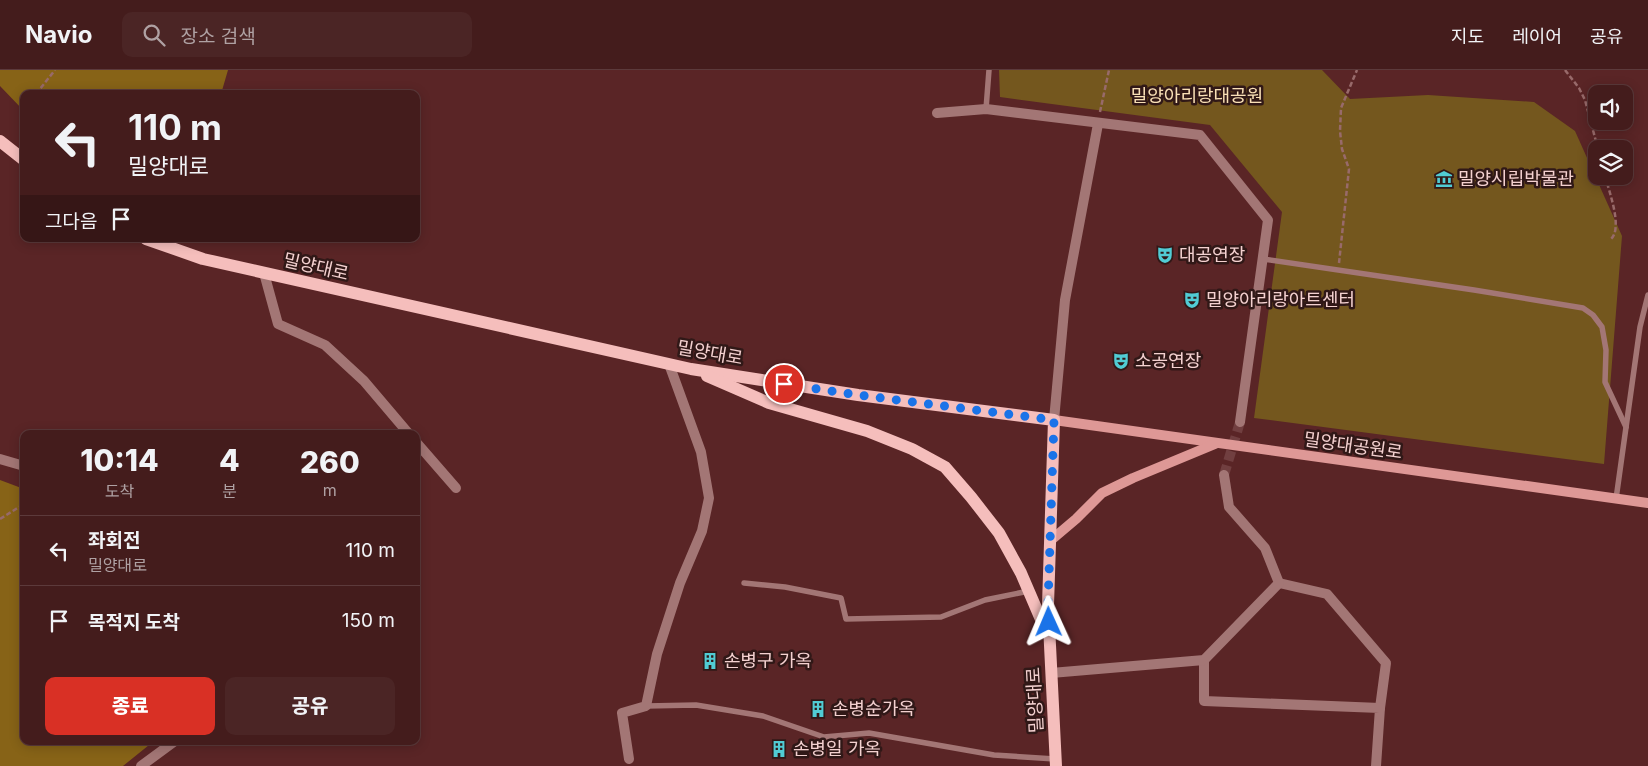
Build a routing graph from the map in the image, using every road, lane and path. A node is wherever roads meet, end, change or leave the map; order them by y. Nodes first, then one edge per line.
1 (55, 70) edge
2 (989, 70) edge
3 (1109, 70) edge
4 (1357, 70) edge
5 (1565, 70) edge
6 (39, 90) edge
7 (986, 109) junction
8 (937, 113) dead end
9 (1098, 124) junction
10 (1595, 140) edge
11 (0, 141) edge
12 (20, 157) edge
13 (1607, 185) edge
14 (1611, 239) dead end
15 (155, 242) edge
16 (1263, 259) junction
17 (1338, 270) junction
18 (264, 273) junction
19 (1648, 295) edge
20 (669, 364) junction
21 (691, 369) junction
22 (1054, 420) junction
23 (1240, 422) tunnel mouth
24 (1626, 427) junction
25 (406, 430) edge
26 (1217, 443) junction
27 (420, 447) edge
28 (0, 459) edge
29 (20, 465) edge
30 (1224, 475) tunnel mouth
31 (456, 488) dead end
32 (1616, 499) junction
33 (1648, 503) edge
34 (20, 506) edge
35 (0, 519) edge
36 (1050, 541) junction
37 (744, 583) dead end
38 (1279, 583) junction
39 (1029, 591) junction
40 (1050, 639) junction
41 (1204, 660) junction
42 (1051, 673) junction
43 (646, 706) junction
44 (1380, 708) junction
45 (170, 745) edge
46 (629, 759) dead end
47 (1055, 762) edge
48 (141, 766) edge
49 (1376, 766) edge

1 - 6 path
2 - 7 lane
3 - 9 path
4 - 17 path
5 - 10 path
7 - 8 street
7 - 9 street
9 - 16 street
9 - 22 street
11 - 12 main road
13 - 14 path
15 - 18 main road, 밀양대로
16 - 17 lane
16 - 23 street
17 - 24 lane
18 - 20 main road, 밀양대로
18 - 25 street
19 - 24 lane
20 - 21 main road, 밀양대로
20 - 43 street
21 - 22 main road, 밀양대로
21 - 39 main road
22 - 26 main road, 밀양대공원로
22 - 36 main road, 밀양대로
24 - 32 lane
26 - 32 main road, 밀양대공원로
26 - 36 main road
27 - 31 street
28 - 29 street
30 - 38 street
32 - 33 main road, 밀양대공원로
34 - 35 path
36 - 40 main road, 밀양대로
37 - 39 lane
38 - 41 street
38 - 44 street
39 - 40 main road
40 - 42 main road, 밀양대로
41 - 42 street
41 - 44 street
42 - 47 main road, 밀양대로
43 - 46 street
43 - 47 lane
44 - 49 street
45 - 48 street

